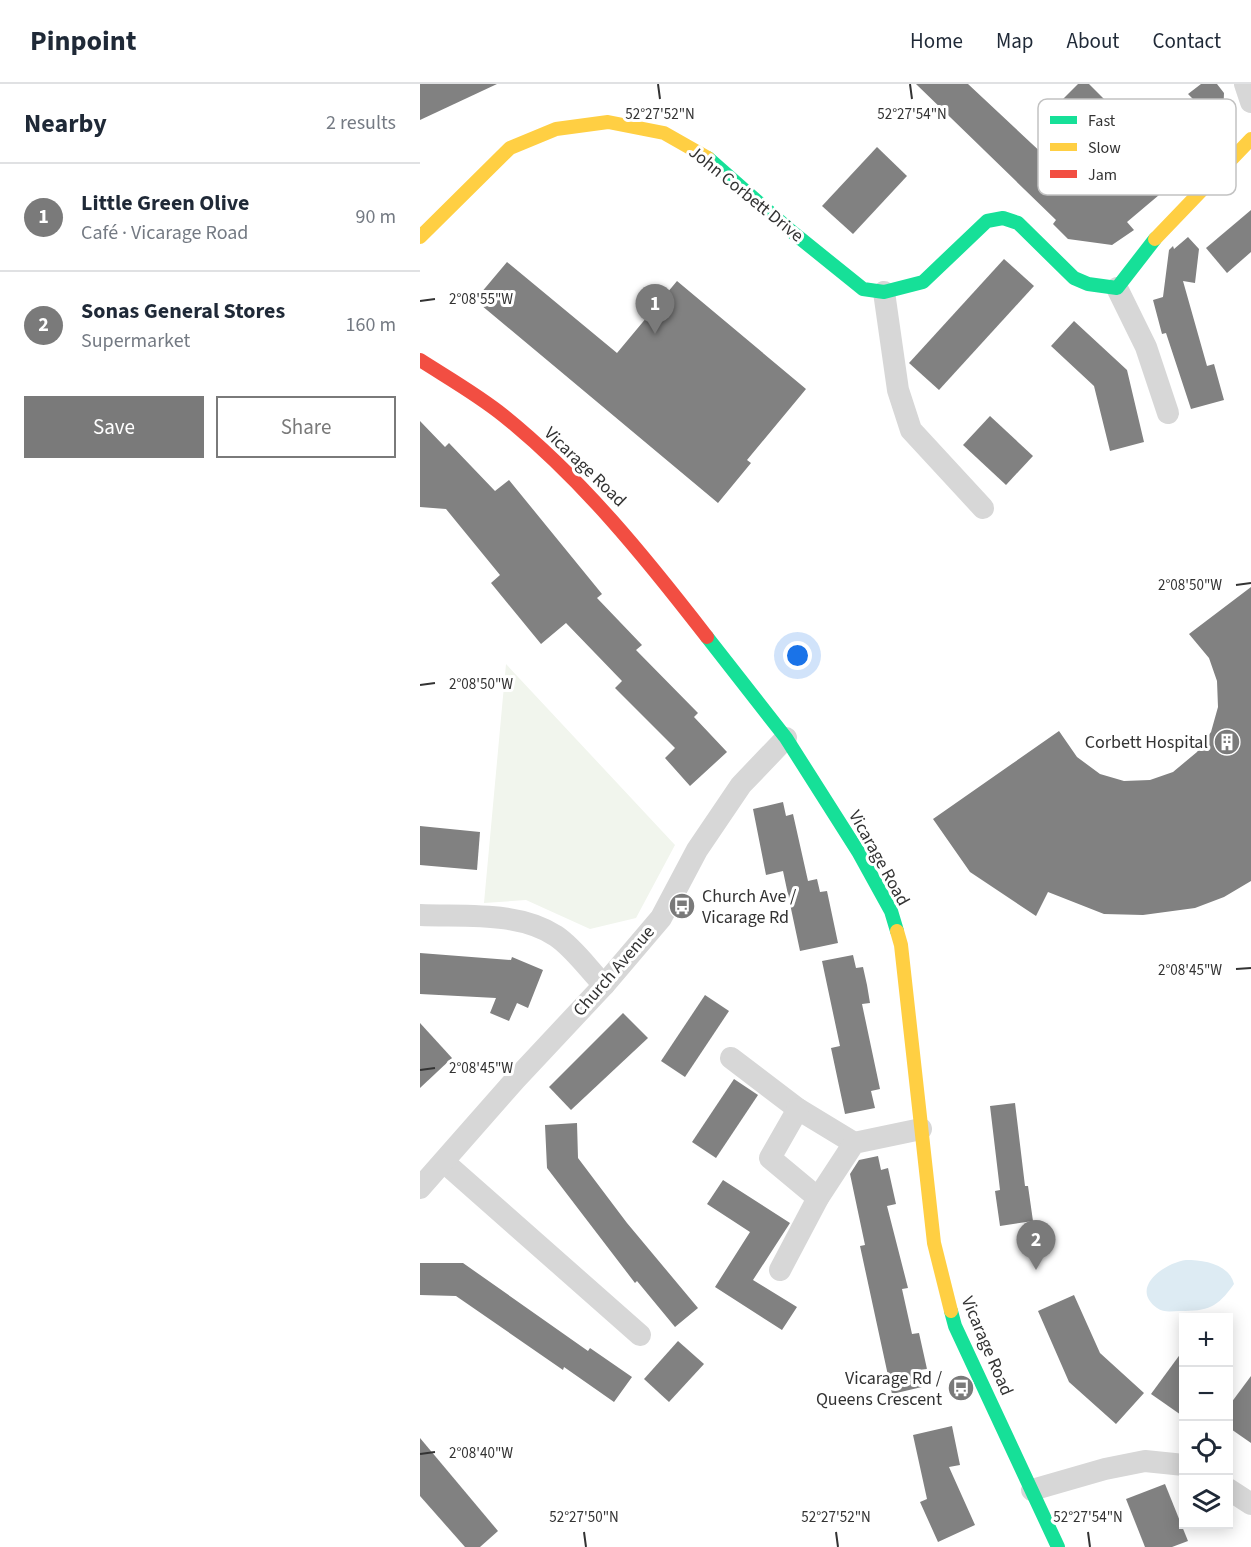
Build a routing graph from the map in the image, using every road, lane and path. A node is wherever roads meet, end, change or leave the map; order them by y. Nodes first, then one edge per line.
1 (1245, 84) edge
2 (1251, 102) edge
3 (1251, 139) edge
4 (1236, 155) edge
5 (1197, 195) edge
6 (420, 237) edge
7 (1117, 288) junction
8 (884, 292) junction
9 (420, 360) edge
10 (1168, 413) dead end
11 (983, 508) dead end
12 (786, 738) junction
13 (420, 915) edge
14 (604, 986) junction
15 (731, 1058) dead end
16 (798, 1109) junction
17 (921, 1129) junction
18 (854, 1143) junction
19 (444, 1162) junction
20 (420, 1188) edge
21 (818, 1198) junction
22 (780, 1270) dead end
23 (640, 1335) dead end
24 (1179, 1464) edge
25 (1032, 1490) junction
26 (1233, 1492) edge
27 (1251, 1504) edge
28 (1050, 1544) edge

1 - 2 street
3 - 4 street
5 - 7 street
6 - 8 street, John Corbett Drive
7 - 8 street
7 - 10 street
8 - 11 street
9 - 12 street, Vicarage Road
12 - 14 street, Church Avenue
12 - 17 street, Vicarage Road
13 - 14 street
14 - 19 street, Church Avenue
15 - 16 street
16 - 18 street
16 - 21 street
17 - 18 street
17 - 25 street, Vicarage Road
18 - 21 street
19 - 20 street, Church Avenue
19 - 23 street
21 - 22 street
24 - 25 street
25 - 28 street, Vicarage Road
26 - 27 street

